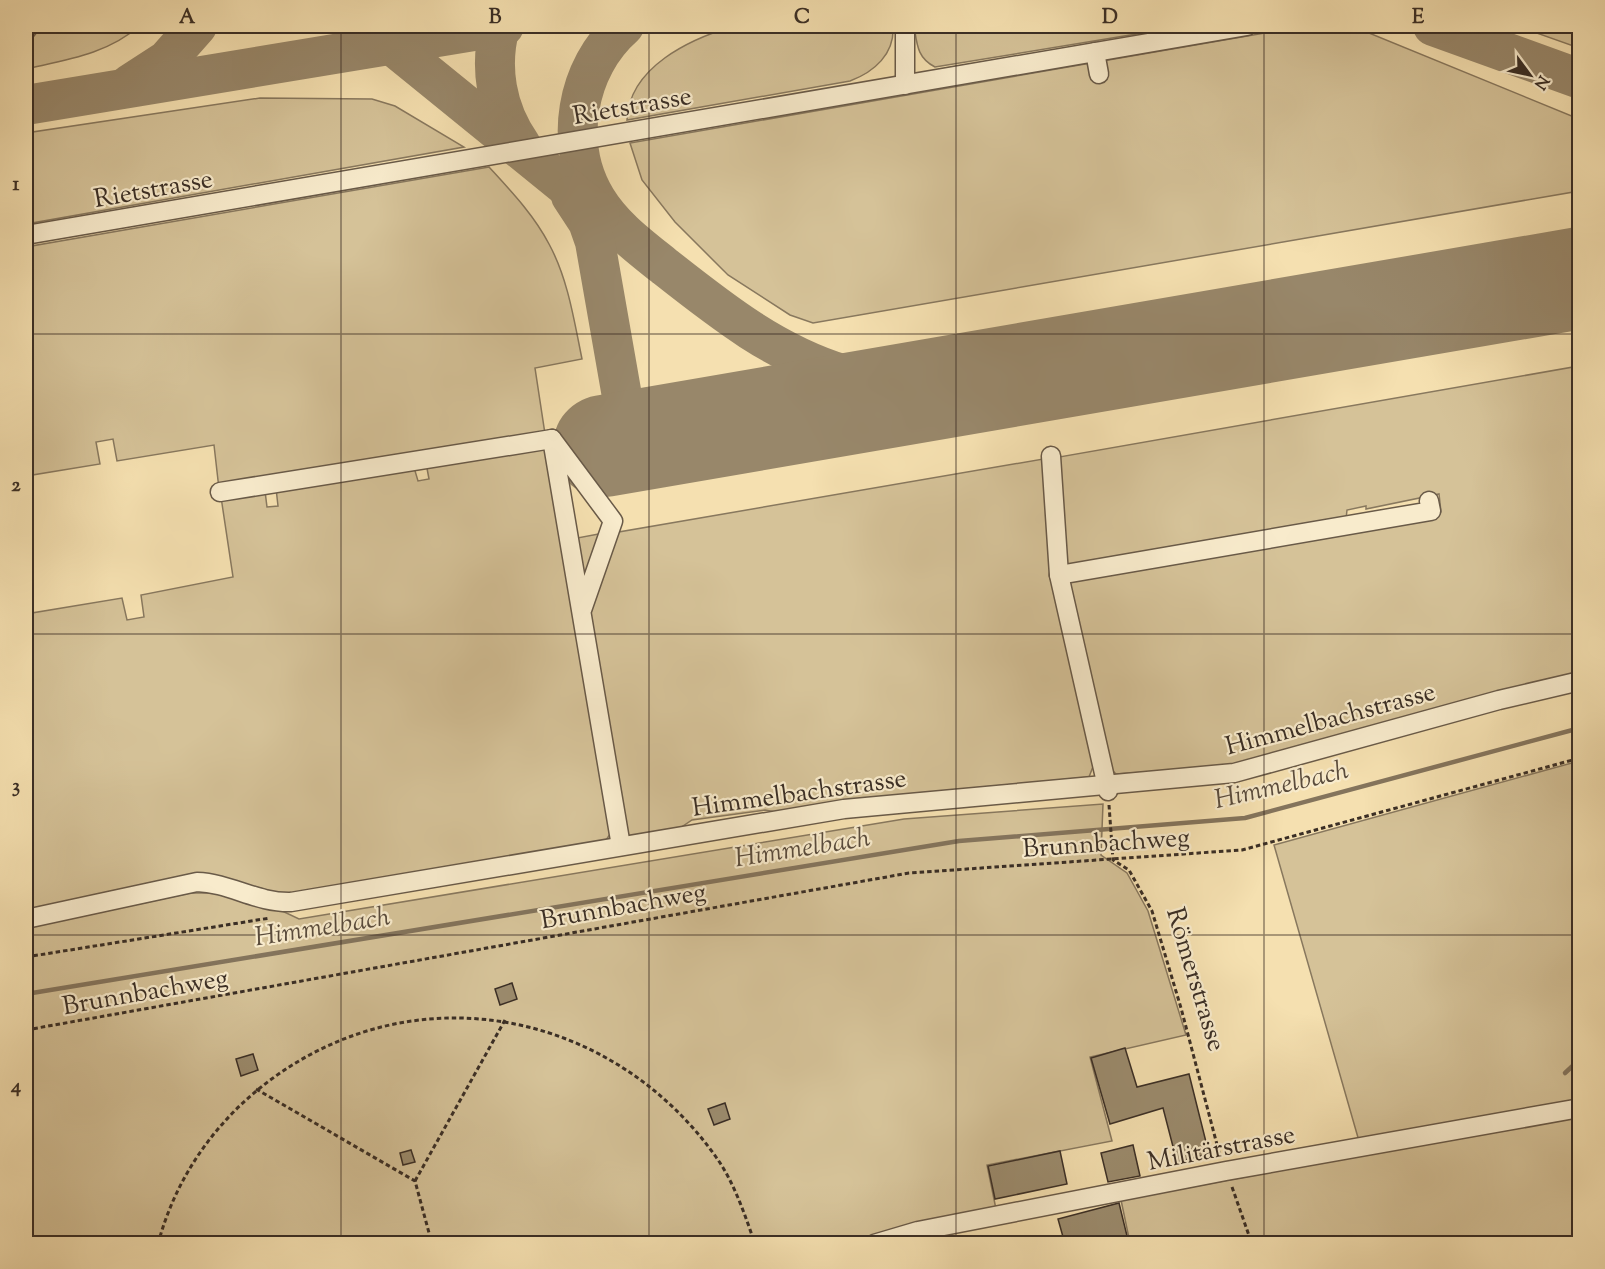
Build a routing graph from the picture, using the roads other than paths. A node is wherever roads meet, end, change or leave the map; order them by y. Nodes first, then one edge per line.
1 (29, 26) edge
2 (905, 26) edge
3 (1247, 26) edge
4 (26, 30) edge
5 (1095, 52) junction
6 (1099, 74) dead end
7 (905, 85) junction
8 (26, 236) edge
9 (552, 439) junction
10 (1051, 456) dead end
11 (220, 492) dead end
12 (1429, 501) dead end
13 (1059, 575) junction
14 (582, 610) junction
15 (1580, 681) edge
16 (1107, 787) junction
17 (621, 846) junction
18 (26, 919) edge
19 (1580, 1108) edge
20 (874, 1244) edge

1 - 4 street
2 - 7 street
3 - 5 street, Rietstrasse
5 - 6 street
5 - 7 street, Rietstrasse
7 - 8 street, Rietstrasse
9 - 11 street
9 - 14 street
9 - 14 street
10 - 13 street
12 - 13 street
13 - 16 street
14 - 17 street
15 - 16 street, Himmelbachstrasse
16 - 17 street, Himmelbachstrasse
17 - 18 street, Himmelbachstrasse
19 - 20 street, Militärstrasse

